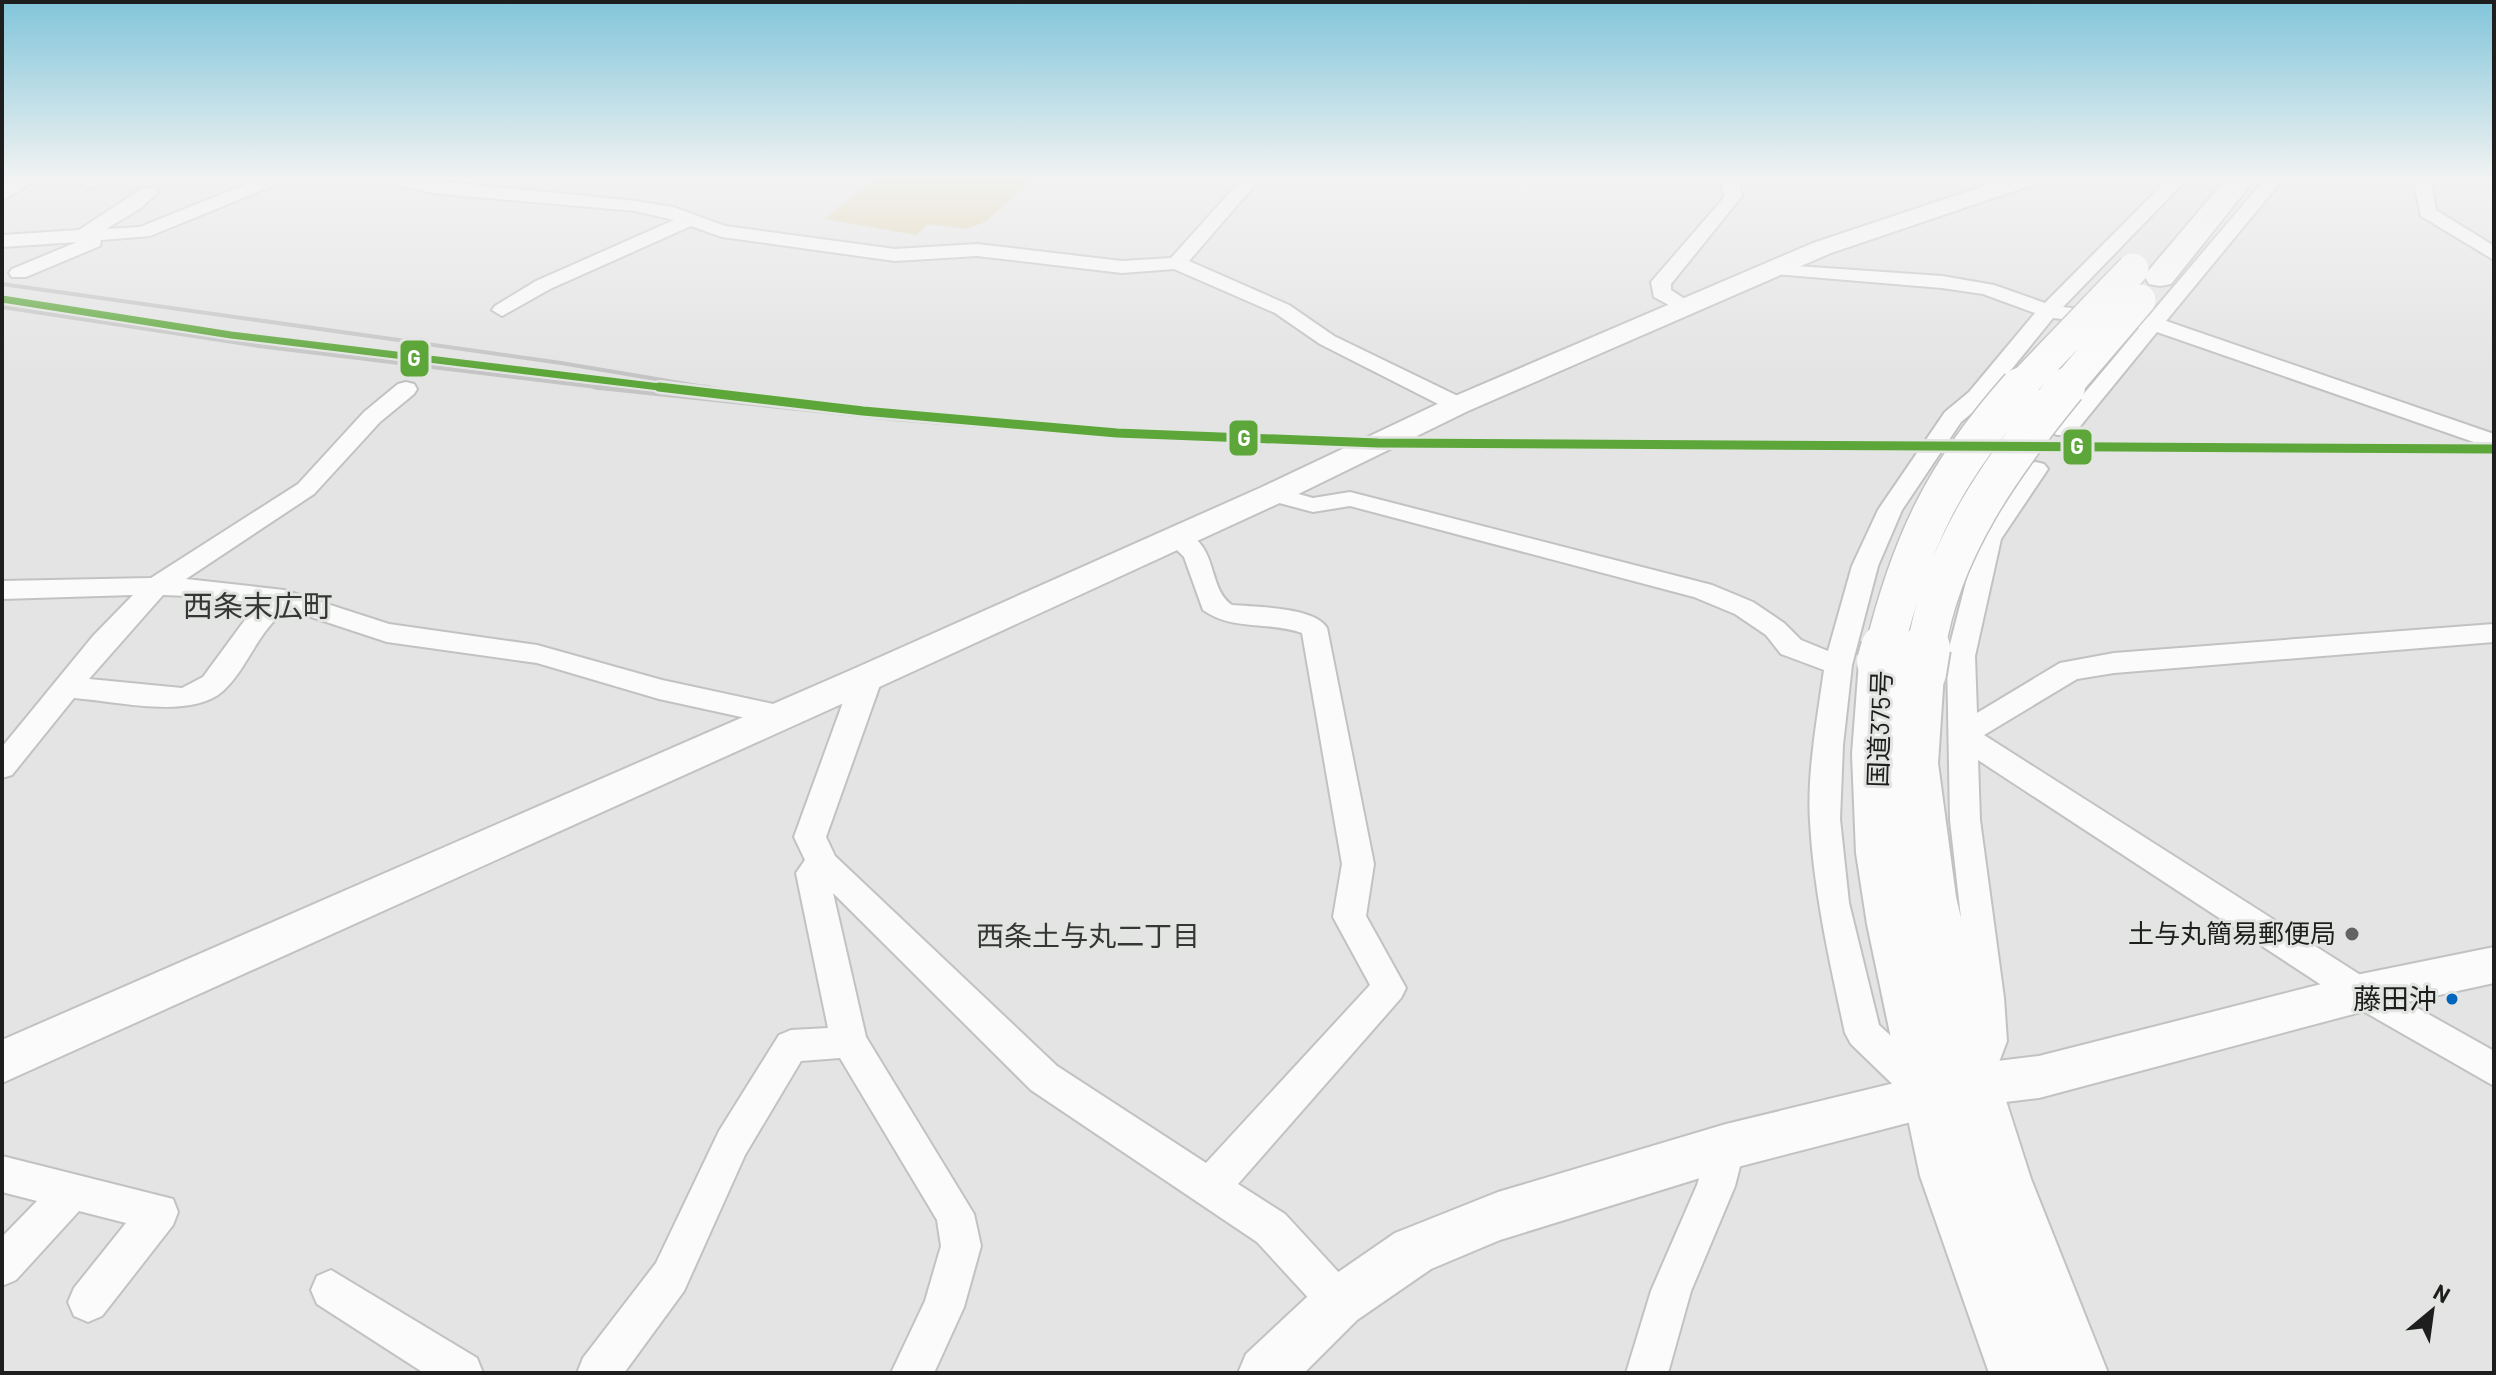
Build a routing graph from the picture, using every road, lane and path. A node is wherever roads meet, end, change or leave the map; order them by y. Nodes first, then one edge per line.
1 (90, 243) edge
2 (637, 243) edge
3 (810, 243) edge
4 (1194, 243) edge
5 (1694, 243) edge
6 (1836, 243) edge
7 (2115, 243) edge
8 (2168, 243) edge
9 (2176, 243) edge
10 (2221, 243) edge
11 (2477, 243) edge
12 (2494, 254) edge
13 (1177, 263) junction
14 (1774, 268) junction
15 (19, 273) dead end
16 (2146, 273) junction
17 (1687, 307) junction
18 (502, 310) dead end
19 (2048, 311) junction
20 (2154, 324) junction
21 (406, 389) dead end
22 (1977, 397) junction
23 (1458, 405) junction
24 (2493, 441) edge
25 (2036, 469) dead end
26 (1273, 494) junction
27 (1890, 510) junction
28 (1176, 537) junction
29 (1989, 539) junction
30 (156, 586) junction
31 (2, 590) edge
32 (284, 599) junction
33 (1850, 624) junction
34 (2494, 633) edge
35 (1901, 664) junction
36 (864, 679) junction
37 (66, 687) junction
38 (775, 718) junction
39 (1962, 735) junction
40 (13, 740) edge
41 (2, 767) edge
42 (823, 864) junction
43 (2494, 965) edge
44 (2361, 993) junction
45 (849, 1042) junction
46 (2, 1062) edge
47 (2494, 1070) edge
48 (1952, 1091) junction
49 (1726, 1147) junction
50 (2, 1174) edge
51 (1209, 1188) junction
52 (71, 1192) junction
53 (2, 1266) edge
54 (331, 1290) dead end
55 (88, 1302) dead end
56 (1339, 1302) junction
57 (462, 1373) edge
58 (598, 1373) edge
59 (912, 1373) edge
60 (1265, 1373) edge
61 (1647, 1373) edge
62 (2022, 1373) edge
63 (2075, 1373) edge

1 - 15 street
2 - 18 street
3 - 13 street
4 - 13 street
5 - 17 street
6 - 14 street
7 - 19 street
8 - 16 highway, 国道375号
9 - 16 highway, 国道375号
10 - 20 street
11 - 12 street
13 - 23 street
14 - 17 street
14 - 19 street
16 - 35 highway, 国道375号, bridge
17 - 23 street
19 - 20 street
19 - 22 street
20 - 22 street
20 - 24 street
21 - 30 street
22 - 27 street
23 - 26 street
25 - 29 street
26 - 28 street
26 - 35 street
27 - 29 street
27 - 33 street
28 - 36 street
28 - 51 street
29 - 35 street
30 - 31 street
30 - 32 street
30 - 37 street
32 - 37 street
32 - 38 street
33 - 35 street
33 - 35 street
34 - 39 street
35 - 39 street
35 - 48 highway, 国道375号
36 - 38 street
36 - 42 street
37 - 40 street
38 - 46 street
39 - 44 street
39 - 48 street
40 - 41 street
42 - 45 street
42 - 51 street
43 - 44 street
44 - 47 street
44 - 48 street
45 - 58 street
45 - 59 street
48 - 49 street
48 - 62 highway, 国道375号
48 - 63 highway, 国道375号
49 - 56 street
49 - 61 street
50 - 52 street
51 - 56 street
52 - 53 street
52 - 55 street
54 - 57 street
56 - 60 street

